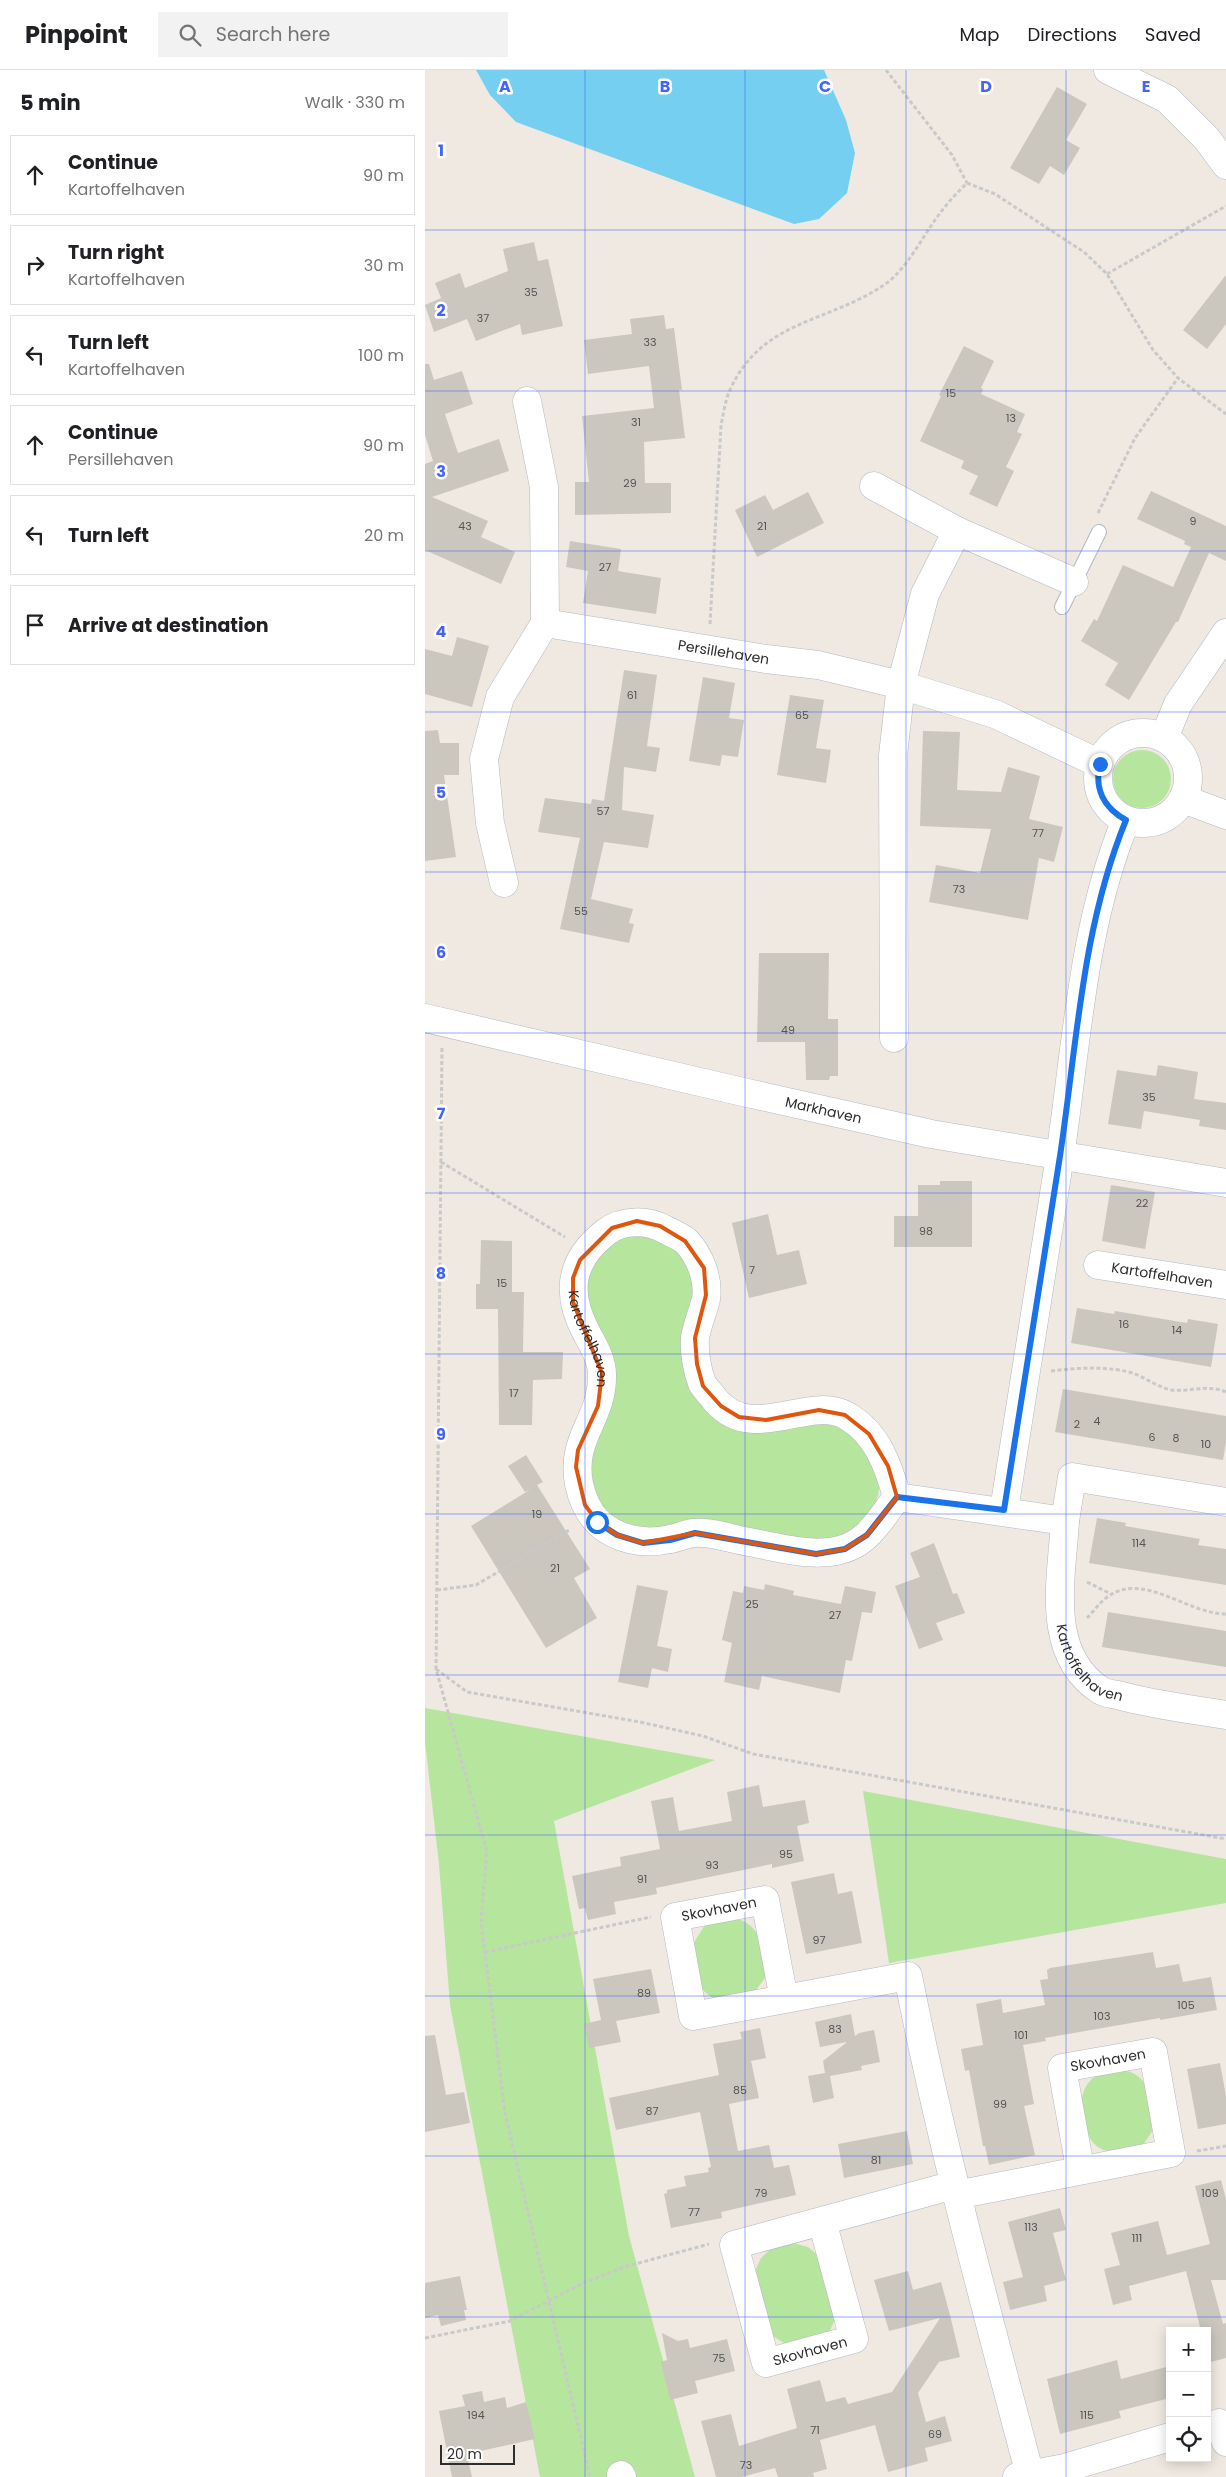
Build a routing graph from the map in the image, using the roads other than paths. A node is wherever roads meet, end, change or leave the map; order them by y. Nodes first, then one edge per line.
1 (1108, 70) edge
2 (1226, 165) edge
3 (527, 401) dead end
4 (874, 486) dead end
5 (957, 531) junction
6 (1099, 532) road end
7 (1074, 582) junction
8 (1062, 607) dead end
9 (545, 623) junction
10 (1226, 633) edge
11 (901, 684) junction
12 (1164, 738) junction
13 (1100, 764) junction
14 (1183, 799) junction
15 (1226, 815) edge
16 (1126, 820) junction
17 (505, 883) dead end
18 (434, 1020) edge
19 (894, 1038) dead end
20 (1060, 1156) junction
21 (1226, 1183) edge
22 (1097, 1265) dead end
23 (1226, 1285) edge
24 (897, 1497) junction
25 (1226, 1502) edge
26 (1004, 1510) junction
27 (1065, 1520) junction
28 (1226, 1715) edge
29 (784, 1999) junction
30 (1080, 2168) junction
31 (955, 2190) junction
32 (822, 2221) junction
33 (1166, 2438) edge
34 (1023, 2476) edge

1 - 2 street
3 - 9 street
4 - 5 street
5 - 7 street
5 - 11 street
6 - 7 lane
7 - 8 lane
9 - 11 street, Persillehaven
9 - 17 street
10 - 12 street
11 - 13 street, Persillehaven
11 - 19 street
12 - 13 street
12 - 14 street
13 - 16 street
14 - 15 street
14 - 16 street
16 - 20 street
18 - 20 street, Markhaven
20 - 21 street, Markhaven
20 - 26 street
22 - 23 street, Kartoffelhaven
24 - 24 street, Kartoffelhaven
24 - 26 street
25 - 27 street, Kartoffelhaven
26 - 27 street
27 - 28 street, Kartoffelhaven
29 - 29 street, Skovhaven
29 - 31 street, Skovhaven
30 - 30 street, Skovhaven
30 - 31 street, Skovhaven
31 - 32 street, Skovhaven
31 - 34 street, Skovhaven
32 - 32 street, Skovhaven
33 - 34 street, Skovhaven

